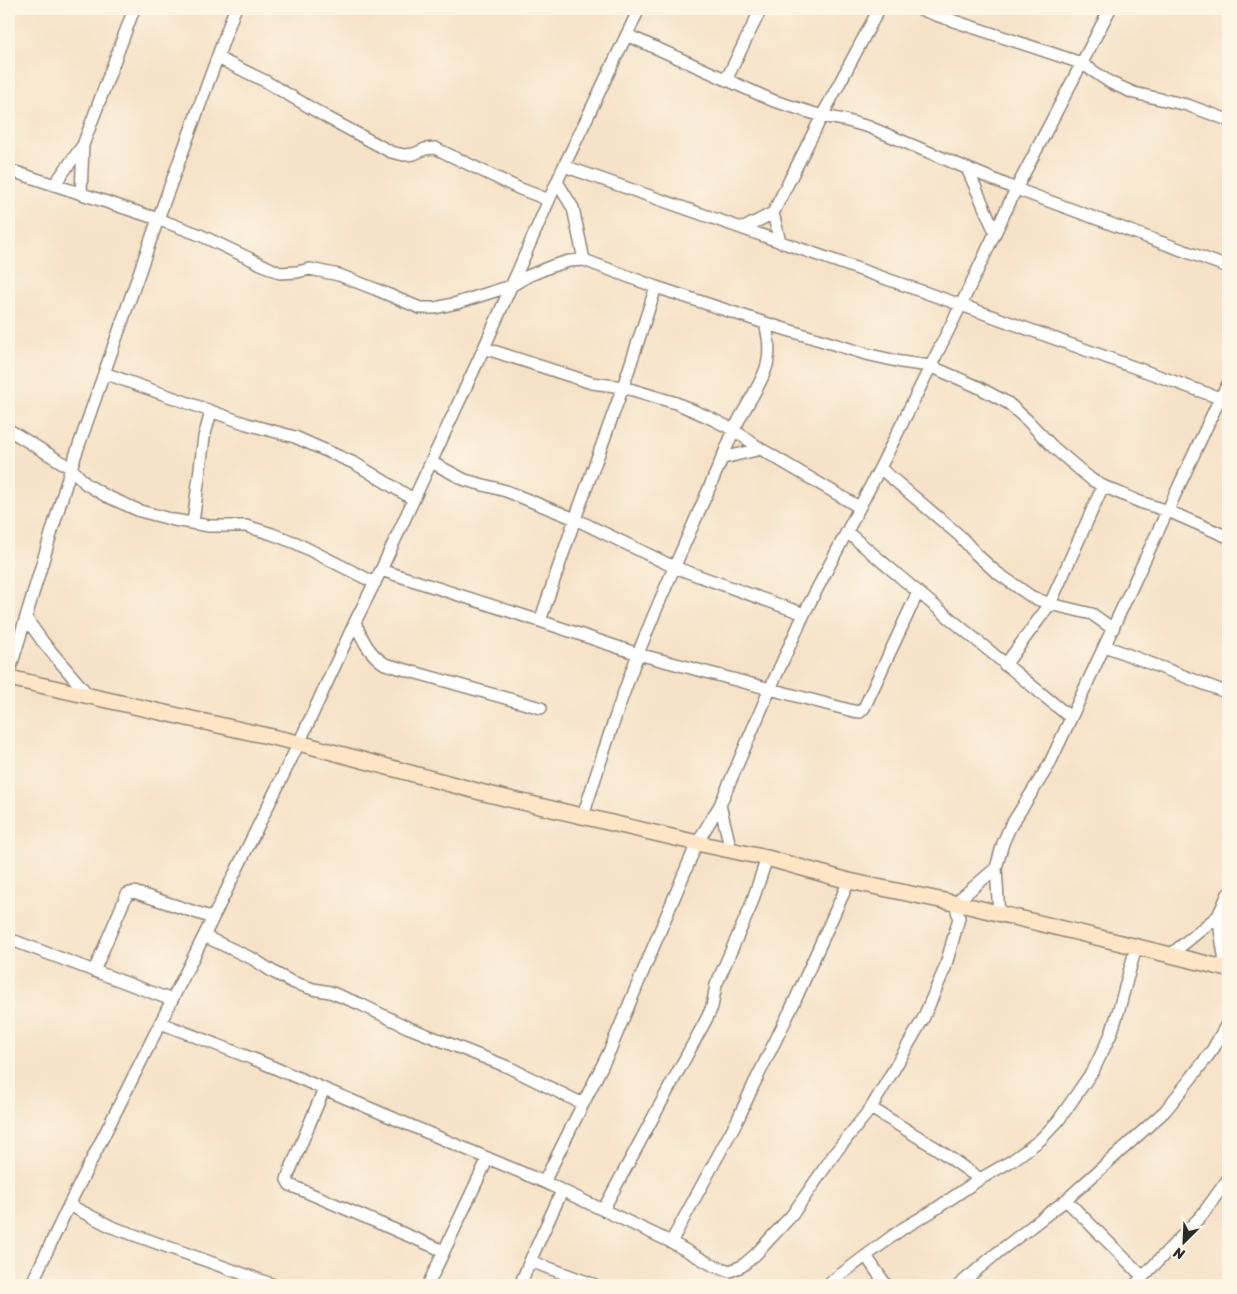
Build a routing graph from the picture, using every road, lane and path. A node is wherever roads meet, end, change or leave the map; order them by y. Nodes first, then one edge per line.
1 (134, 9) edge
2 (235, 9) edge
3 (639, 9) edge
4 (761, 9) edge
5 (879, 9) edge
6 (920, 9) edge
7 (1110, 9) edge
8 (627, 35) junction
9 (218, 58) junction
10 (1081, 64) junction
11 (726, 80) junction
12 (822, 116) junction
13 (1228, 120) edge
14 (83, 146) junction
15 (564, 166) junction
16 (967, 168) junction
17 (9, 170) edge
18 (557, 182) junction
19 (54, 185) junction
20 (1016, 189) junction
21 (81, 194) junction
22 (549, 200) junction
23 (773, 213) junction
24 (158, 219) junction
25 (744, 228) junction
26 (995, 232) junction
27 (780, 242) junction
28 (584, 260) junction
29 (1228, 267) edge
30 (511, 286) junction
31 (656, 287) junction
32 (960, 305) junction
33 (765, 323) junction
34 (484, 348) junction
35 (930, 366) junction
36 (104, 374) junction
37 (1228, 384) edge
38 (623, 387) junction
39 (1224, 400) edge
40 (211, 412) junction
41 (9, 430) edge
42 (734, 430) junction
43 (761, 449) junction
44 (723, 458) junction
45 (431, 462) junction
46 (71, 468) junction
47 (880, 468) junction
48 (1103, 486) junction
49 (413, 499) junction
50 (859, 507) junction
51 (1168, 511) junction
52 (575, 519) junction
53 (193, 523) junction
54 (847, 532) junction
55 (1228, 537) edge
56 (674, 567) junction
57 (381, 570) junction
58 (375, 583) junction
59 (918, 592) junction
60 (1050, 604) junction
61 (804, 614) junction
62 (26, 618) junction
63 (540, 621) junction
64 (355, 622) junction
65 (1113, 629) junction
66 (1105, 646) junction
67 (638, 654) junction
68 (1006, 665) junction
69 (9, 673) edge
70 (9, 678) edge
71 (770, 689) junction
72 (1228, 693) edge
73 (89, 696) junction
74 (542, 708) dead end
75 (1071, 718) junction
76 (300, 743) junction
77 (720, 805) junction
78 (583, 816) junction
79 (698, 843) junction
80 (731, 850) junction
81 (767, 858) junction
82 (996, 868) junction
83 (849, 881) junction
84 (1228, 894) edge
85 (954, 903) junction
86 (999, 914) junction
87 (1218, 916) junction
88 (213, 918) junction
89 (204, 936) junction
90 (9, 939) edge
91 (1136, 947) junction
92 (1170, 956) junction
93 (1227, 969) edge
94 (94, 971) junction
95 (172, 1000) junction
96 (1228, 1022) edge
97 (161, 1023) junction
98 (324, 1089) junction
99 (583, 1104) junction
100 (871, 1108) junction
101 (488, 1158) junction
102 (980, 1179) junction
103 (1228, 1179) edge
104 (544, 1182) junction
105 (562, 1191) junction
106 (1066, 1200) junction
107 (69, 1205) junction
108 (604, 1210) junction
109 (671, 1242) junction
110 (444, 1251) junction
111 (866, 1256) junction
112 (530, 1261) junction
113 (1138, 1281) edge
114 (31, 1285) edge
115 (274, 1285) edge
116 (428, 1285) edge
117 (520, 1285) edge
118 (595, 1285) edge
119 (828, 1285) edge
120 (886, 1285) edge
121 (959, 1285) edge

1 - 14 street
2 - 9 street
3 - 8 street
4 - 11 street
5 - 12 street
6 - 10 street
7 - 10 street
8 - 11 street
8 - 15 street
9 - 22 street
9 - 24 street
10 - 13 street
10 - 20 street
11 - 12 street
12 - 16 street
12 - 23 street
14 - 19 street
14 - 21 street
15 - 18 street
15 - 25 street
16 - 20 street
16 - 26 street
17 - 19 street
18 - 22 street
18 - 28 street
19 - 21 street
20 - 26 street
20 - 29 street
21 - 24 street
22 - 30 street
23 - 25 street
23 - 27 street
24 - 30 street
24 - 36 street
25 - 27 street
26 - 32 street
27 - 32 street
28 - 30 street
28 - 31 street
30 - 34 street
31 - 33 street
31 - 38 street
32 - 35 street
32 - 39 street
33 - 35 street
33 - 42 street
34 - 38 street
34 - 45 street
35 - 47 street
35 - 48 street
36 - 40 street
36 - 46 street
37 - 39 street
38 - 42 street
38 - 52 street
39 - 51 street
40 - 49 street
40 - 53 street
41 - 46 street
42 - 43 street
42 - 44 street
43 - 44 street
43 - 50 street
44 - 56 street
45 - 49 street
45 - 52 street
46 - 53 street
46 - 62 street
47 - 50 street
47 - 60 street
48 - 51 street
48 - 60 street
49 - 57 street
50 - 54 street
51 - 55 street
51 - 65 street
52 - 56 street
52 - 63 street
53 - 58 street
54 - 59 street
54 - 61 street
56 - 61 street
56 - 67 street
57 - 58 street
57 - 63 street
58 - 64 street
59 - 68 street
59 - 71 street
60 - 65 street
60 - 68 street
61 - 71 street
62 - 69 street
62 - 73 street
63 - 67 street
64 - 74 street
64 - 76 street
65 - 66 street
66 - 72 street
66 - 75 street
67 - 71 street
67 - 78 street
68 - 75 street
70 - 73 street
71 - 77 street
73 - 76 street
75 - 82 street
76 - 78 street
76 - 88 street
77 - 79 street
77 - 80 street
78 - 79 street
79 - 80 street
79 - 99 street
80 - 81 street
81 - 83 street
81 - 108 street
82 - 85 street
82 - 86 street
83 - 85 street
83 - 109 street
84 - 87 street
85 - 86 street
85 - 100 street
86 - 91 street
87 - 92 street
87 - 93 street
88 - 89 street
88 - 94 street
89 - 95 street
89 - 99 street
90 - 94 street
91 - 92 street
91 - 102 street
92 - 93 street
94 - 95 street
95 - 97 street
96 - 106 street
97 - 98 street
97 - 107 street
98 - 101 street
98 - 110 street
99 - 104 street
100 - 102 street
100 - 109 street
101 - 104 street
101 - 110 street
102 - 111 street
103 - 113 street
104 - 105 street
105 - 108 street
105 - 112 street
106 - 113 street
106 - 121 street
107 - 114 street
107 - 115 street
108 - 109 street
110 - 116 street
111 - 119 street
111 - 120 street
112 - 117 street
112 - 118 street

